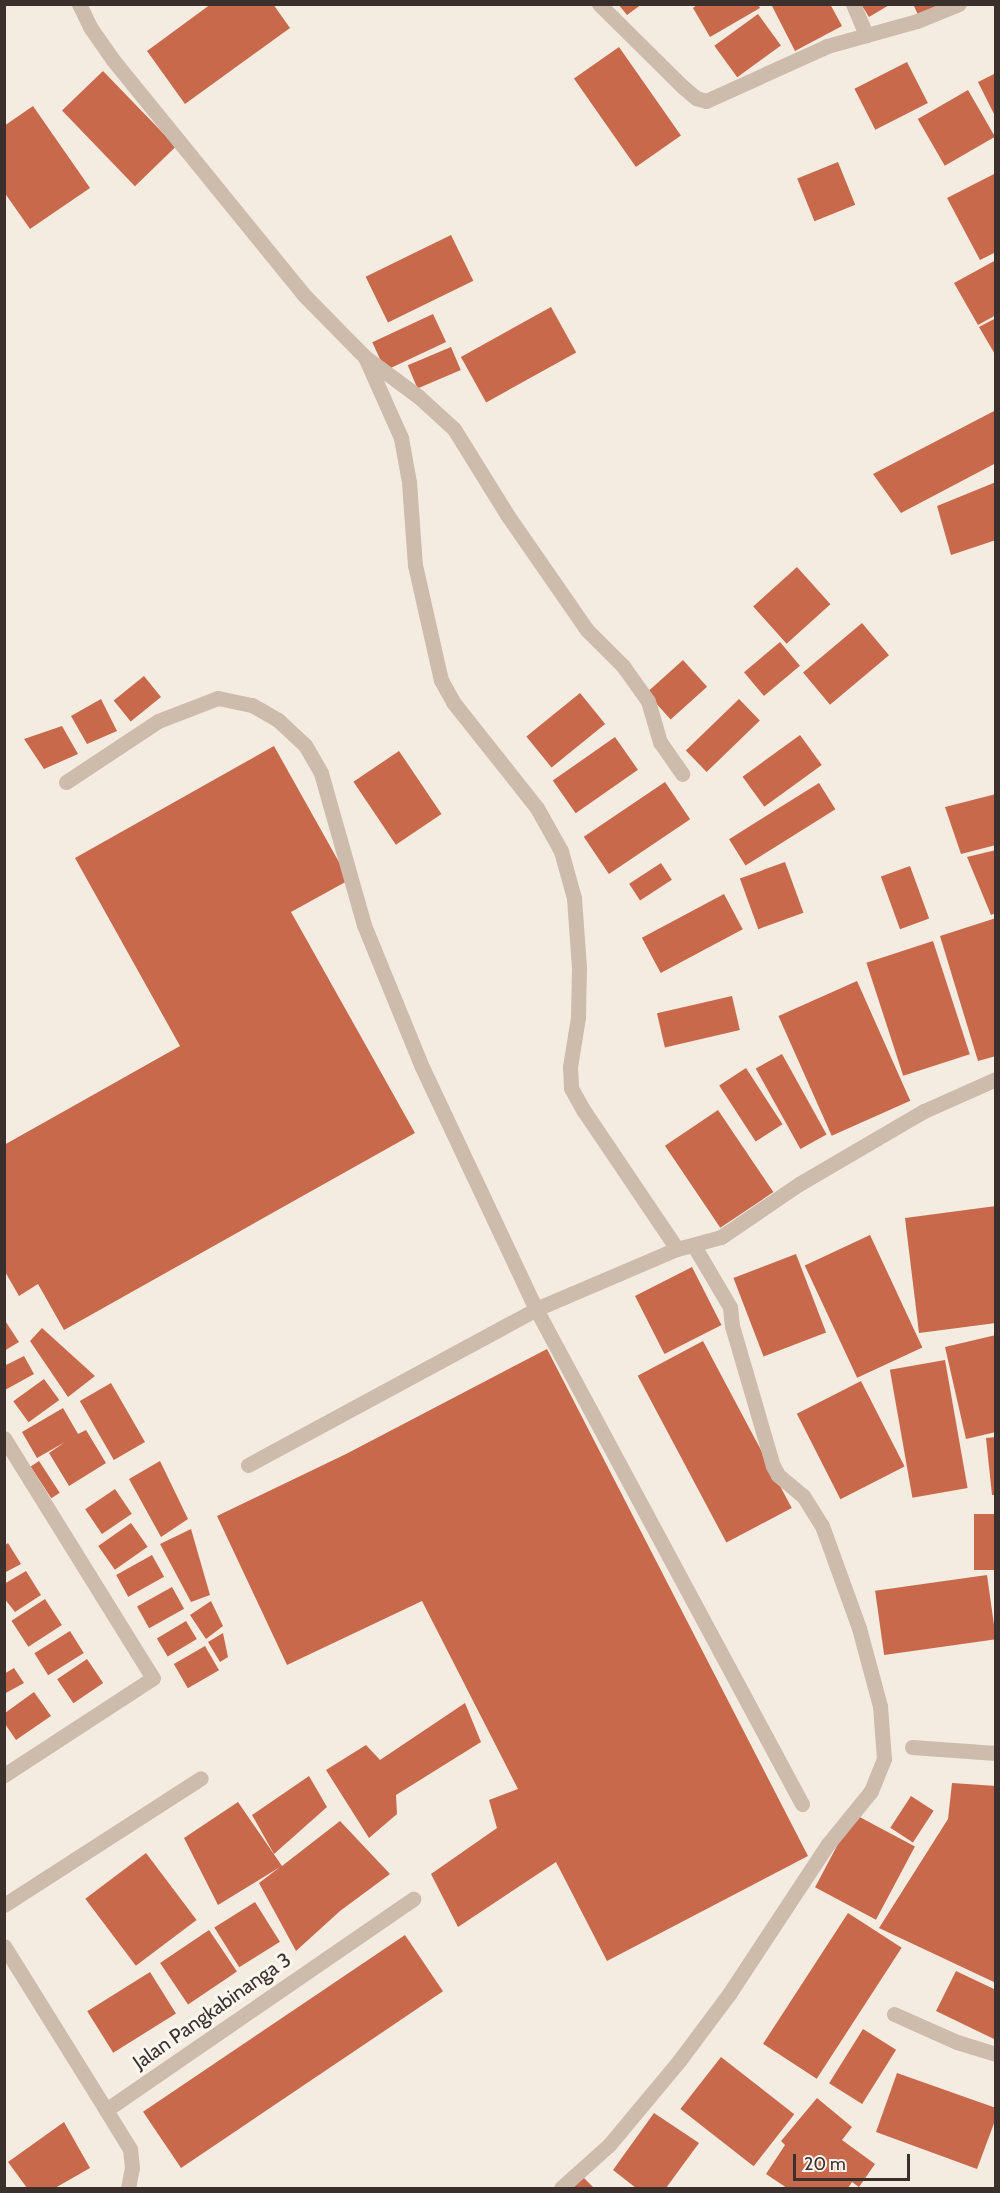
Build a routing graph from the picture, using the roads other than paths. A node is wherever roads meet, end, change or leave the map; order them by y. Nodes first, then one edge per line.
1 (79, 4) edge
2 (599, 4) edge
3 (853, 4) edge
4 (959, 4) edge
5 (866, 35) junction
6 (365, 357) junction
7 (682, 774) dead end
8 (66, 782) dead end
9 (996, 1079) edge
10 (694, 1246) junction
11 (677, 1249) junction
12 (536, 1309) junction
13 (4, 1438) edge
14 (248, 1465) dead end
15 (912, 1747) dead end
16 (996, 1753) edge
17 (4, 1774) edge
18 (201, 1778) dead end
19 (802, 1804) dead end
20 (413, 1899) dead end
21 (4, 1905) edge
22 (4, 1946) edge
23 (894, 2014) dead end
24 (996, 2054) edge
25 (106, 2110) junction
26 (128, 2188) edge
27 (561, 2188) edge

1 - 6 street
2 - 5 street
3 - 5 street
4 - 5 street
6 - 7 street
6 - 11 street
8 - 12 street
9 - 10 street
10 - 11 street
10 - 27 street
11 - 12 street
12 - 14 street
12 - 19 street
13 - 17 street
15 - 16 street
18 - 21 street
20 - 25 street, Jalan Pangkabinanga 3
22 - 25 street
23 - 24 street
25 - 26 street

